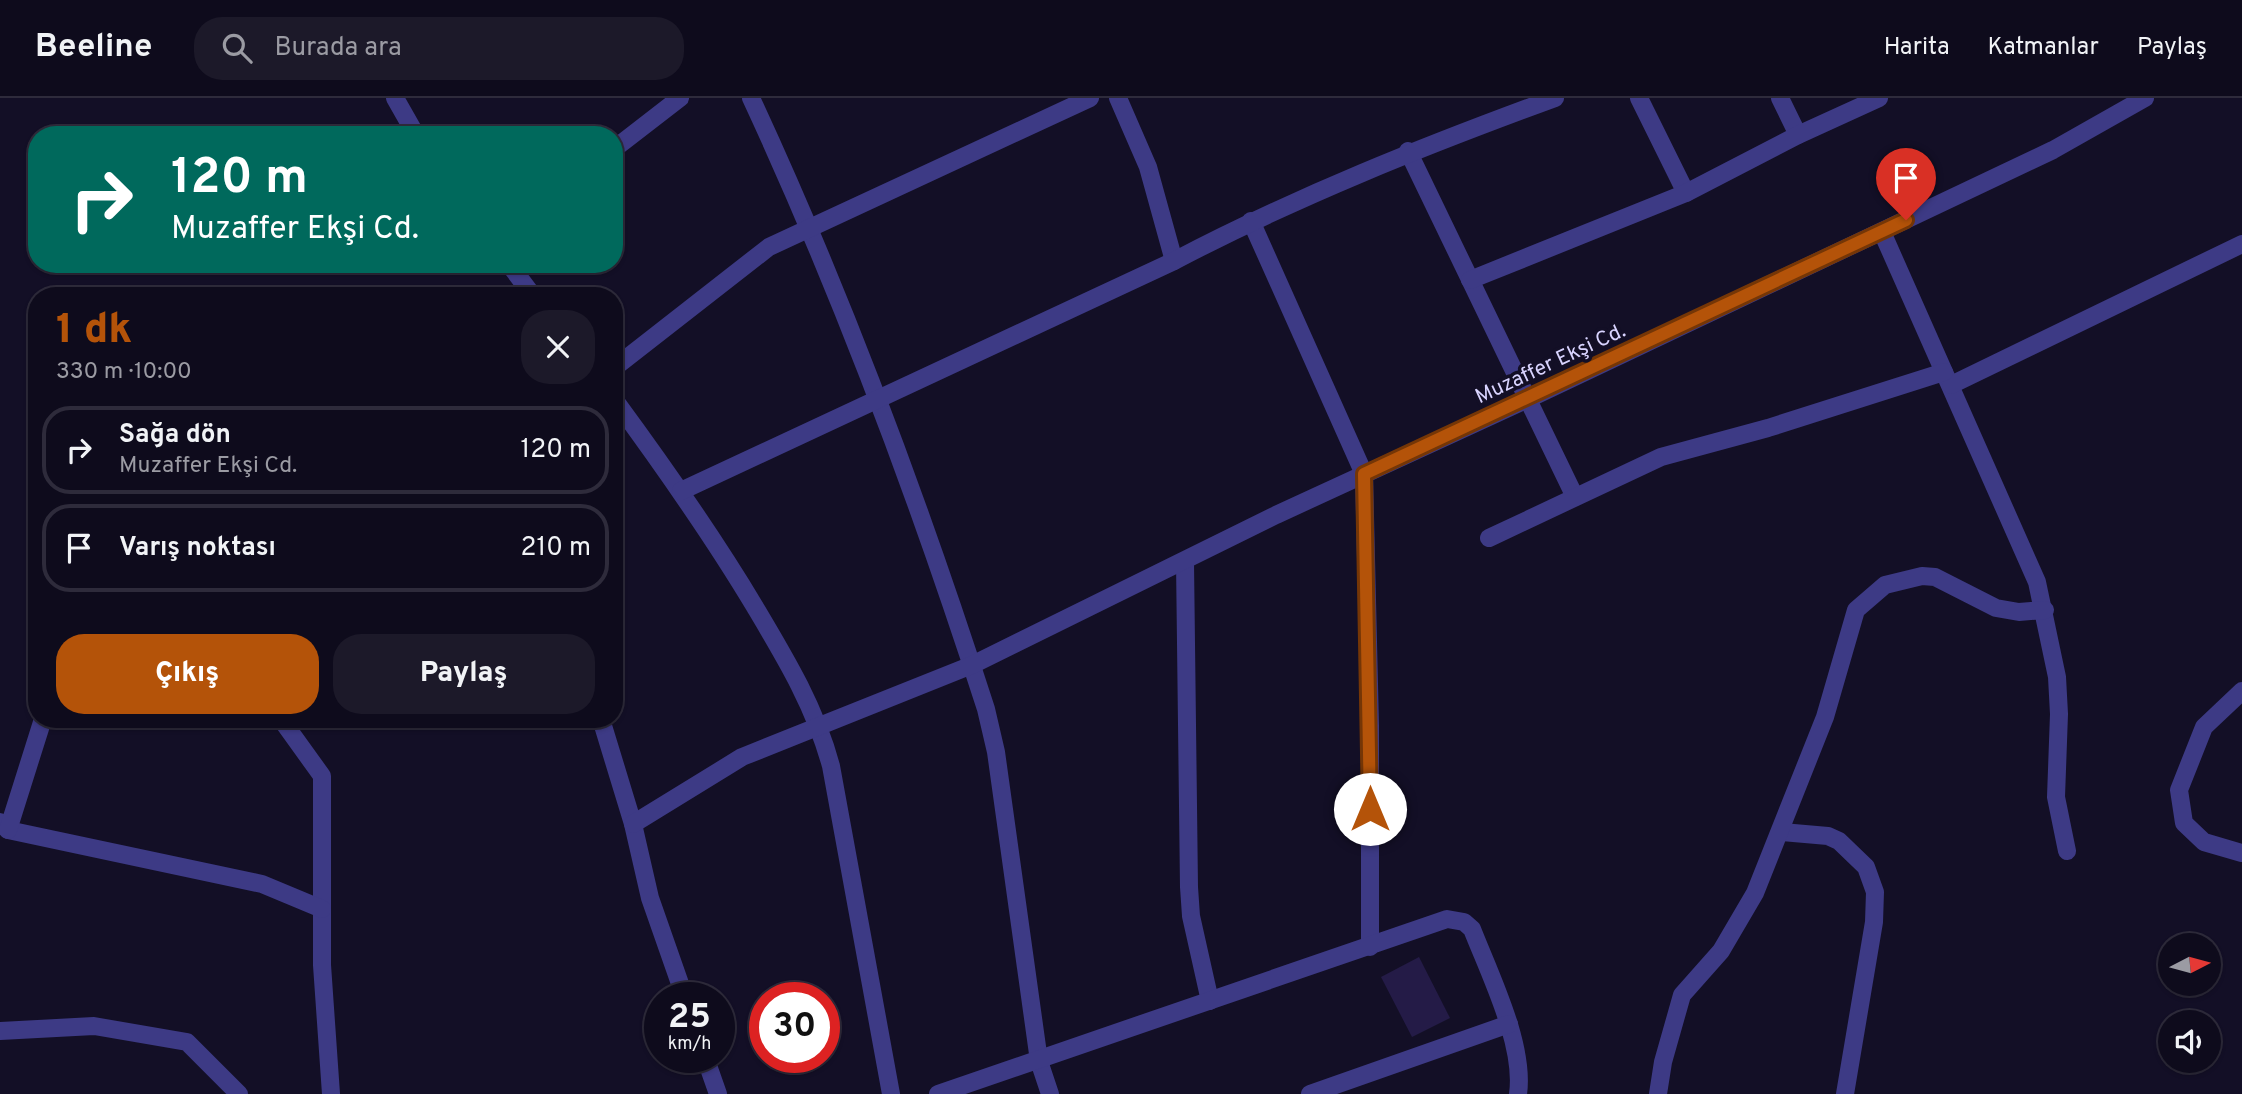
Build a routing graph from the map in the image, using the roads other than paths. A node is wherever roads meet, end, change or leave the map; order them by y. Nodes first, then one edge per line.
1 (395, 98) edge
2 (680, 98) edge
3 (751, 98) edge
4 (1090, 98) edge
5 (1118, 98) edge
6 (1555, 98) edge
7 (1639, 98) edge
8 (1780, 98) edge
9 (1879, 98) edge
10 (2145, 98) edge
11 (411, 126) edge
12 (1798, 135) junction
13 (623, 142) edge
14 (1408, 151) junction
15 (1686, 193) junction
16 (1251, 221) junction
17 (811, 227) junction
18 (1882, 232) junction
19 (2242, 244) edge
20 (1174, 261) junction
21 (1470, 281) junction
22 (623, 362) edge
23 (1948, 379) junction
24 (877, 399) junction
25 (1528, 399) junction
26 (623, 411) edge
27 (1364, 474) junction
28 (681, 491) junction
29 (1576, 498) junction
30 (1489, 538) dead end
31 (1185, 562) junction
32 (2045, 610) junction
33 (972, 665) junction
34 (2242, 691) edge
35 (40, 728) edge
36 (287, 728) edge
37 (604, 728) edge
38 (820, 728) junction
39 (633, 824) junction
40 (4, 826) edge
41 (1782, 832) junction
42 (2067, 851) dead end
43 (2242, 853) edge
44 (322, 909) junction
45 (1370, 947) junction
46 (679, 982) edge
47 (1210, 1001) junction
48 (1509, 1024) junction
49 (0, 1031) edge
50 (1040, 1061) junction
51 (711, 1073) edge
52 (239, 1094) edge
53 (331, 1094) edge
54 (718, 1094) edge
55 (891, 1094) edge
56 (938, 1094) edge
57 (1049, 1094) edge
58 (1310, 1094) edge
59 (1518, 1094) edge
60 (1658, 1094) edge
61 (1845, 1094) edge

1 - 11 street
2 - 13 street
3 - 17 street
4 - 17 street
5 - 20 street
6 - 14 street
7 - 15 street
8 - 12 street
9 - 12 street
10 - 18 street, Muzaffer Ekşi Cd.
12 - 15 street
14 - 16 street
14 - 21 street
15 - 21 street
16 - 20 street
16 - 27 street
17 - 22 street
17 - 24 street
18 - 23 street
18 - 25 street, Muzaffer Ekşi Cd.
19 - 23 street
20 - 24 street
21 - 25 street
23 - 29 street
23 - 32 street
24 - 28 street
24 - 33 street
25 - 27 street, Muzaffer Ekşi Cd.
25 - 29 street
26 - 28 street
27 - 31 street, Muzaffer Ekşi Cd.
27 - 45 street
28 - 38 street
29 - 30 street
31 - 33 street, Muzaffer Ekşi Cd.
31 - 47 street
32 - 41 street
32 - 42 street
33 - 38 street, Muzaffer Ekşi Cd.
33 - 50 street
34 - 43 street
35 - 40 street
36 - 44 street
37 - 39 street
38 - 39 street, Muzaffer Ekşi Cd.
38 - 55 street
39 - 46 street
40 - 44 street
41 - 60 street
41 - 61 street
44 - 53 street
45 - 47 street
45 - 48 street
47 - 50 street
48 - 58 street
48 - 59 street
49 - 52 street
50 - 56 street
50 - 57 street
51 - 54 street

